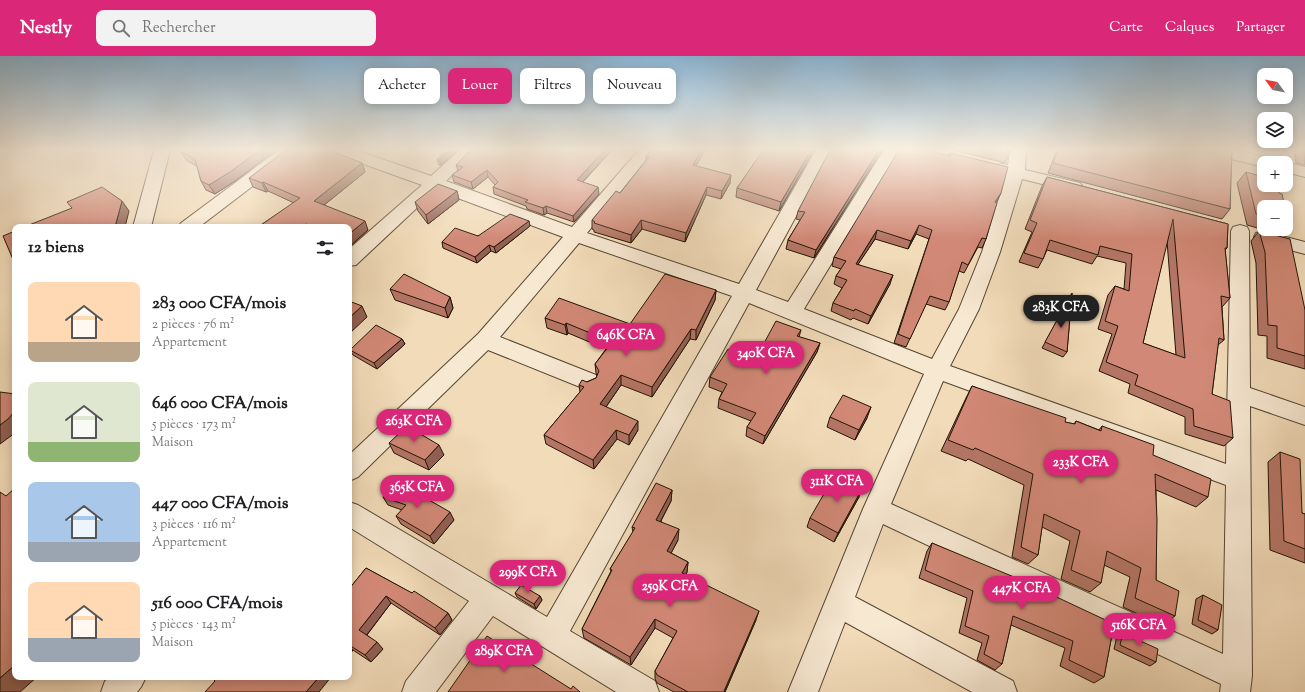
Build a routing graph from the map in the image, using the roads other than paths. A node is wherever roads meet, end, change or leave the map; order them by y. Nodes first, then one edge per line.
1 (154, 180) edge
2 (250, 180) edge
3 (424, 180) edge
4 (438, 180) edge
5 (623, 180) edge
6 (807, 180) edge
7 (874, 180) edge
8 (1012, 180) edge
9 (1061, 180) edge
10 (434, 183) junction
11 (1090, 192) edge
12 (143, 224) edge
13 (191, 224) edge
14 (575, 235) junction
15 (1305, 248) edge
16 (352, 257) edge
17 (744, 293) junction
18 (792, 312) junction
19 (485, 340) junction
20 (936, 370) junction
21 (588, 381) edge
22 (1239, 393) junction
23 (1305, 416) edge
24 (352, 467) edge
25 (1239, 479) junction
26 (876, 509) junction
27 (352, 515) edge
28 (489, 598) junction
29 (838, 603) junction
30 (552, 636) junction
31 (1236, 684) edge
32 (417, 692) edge
33 (644, 692) edge
34 (803, 692) edge
35 (1002, 692) edge

1 - 12 street
2 - 13 street
3 - 10 street
4 - 10 street
5 - 14 street
6 - 17 street
7 - 18 street
8 - 20 street
9 - 11 street
10 - 14 street
10 - 16 street
14 - 17 street
14 - 19 street
15 - 22 street
17 - 18 street
17 - 30 street
18 - 20 street
19 - 21 street
19 - 24 street
20 - 25 street
20 - 26 street
22 - 23 street
22 - 25 street
25 - 31 street
26 - 29 street
26 - 31 street
27 - 28 street
28 - 30 street
28 - 32 street
29 - 34 street
29 - 35 street
30 - 33 street

